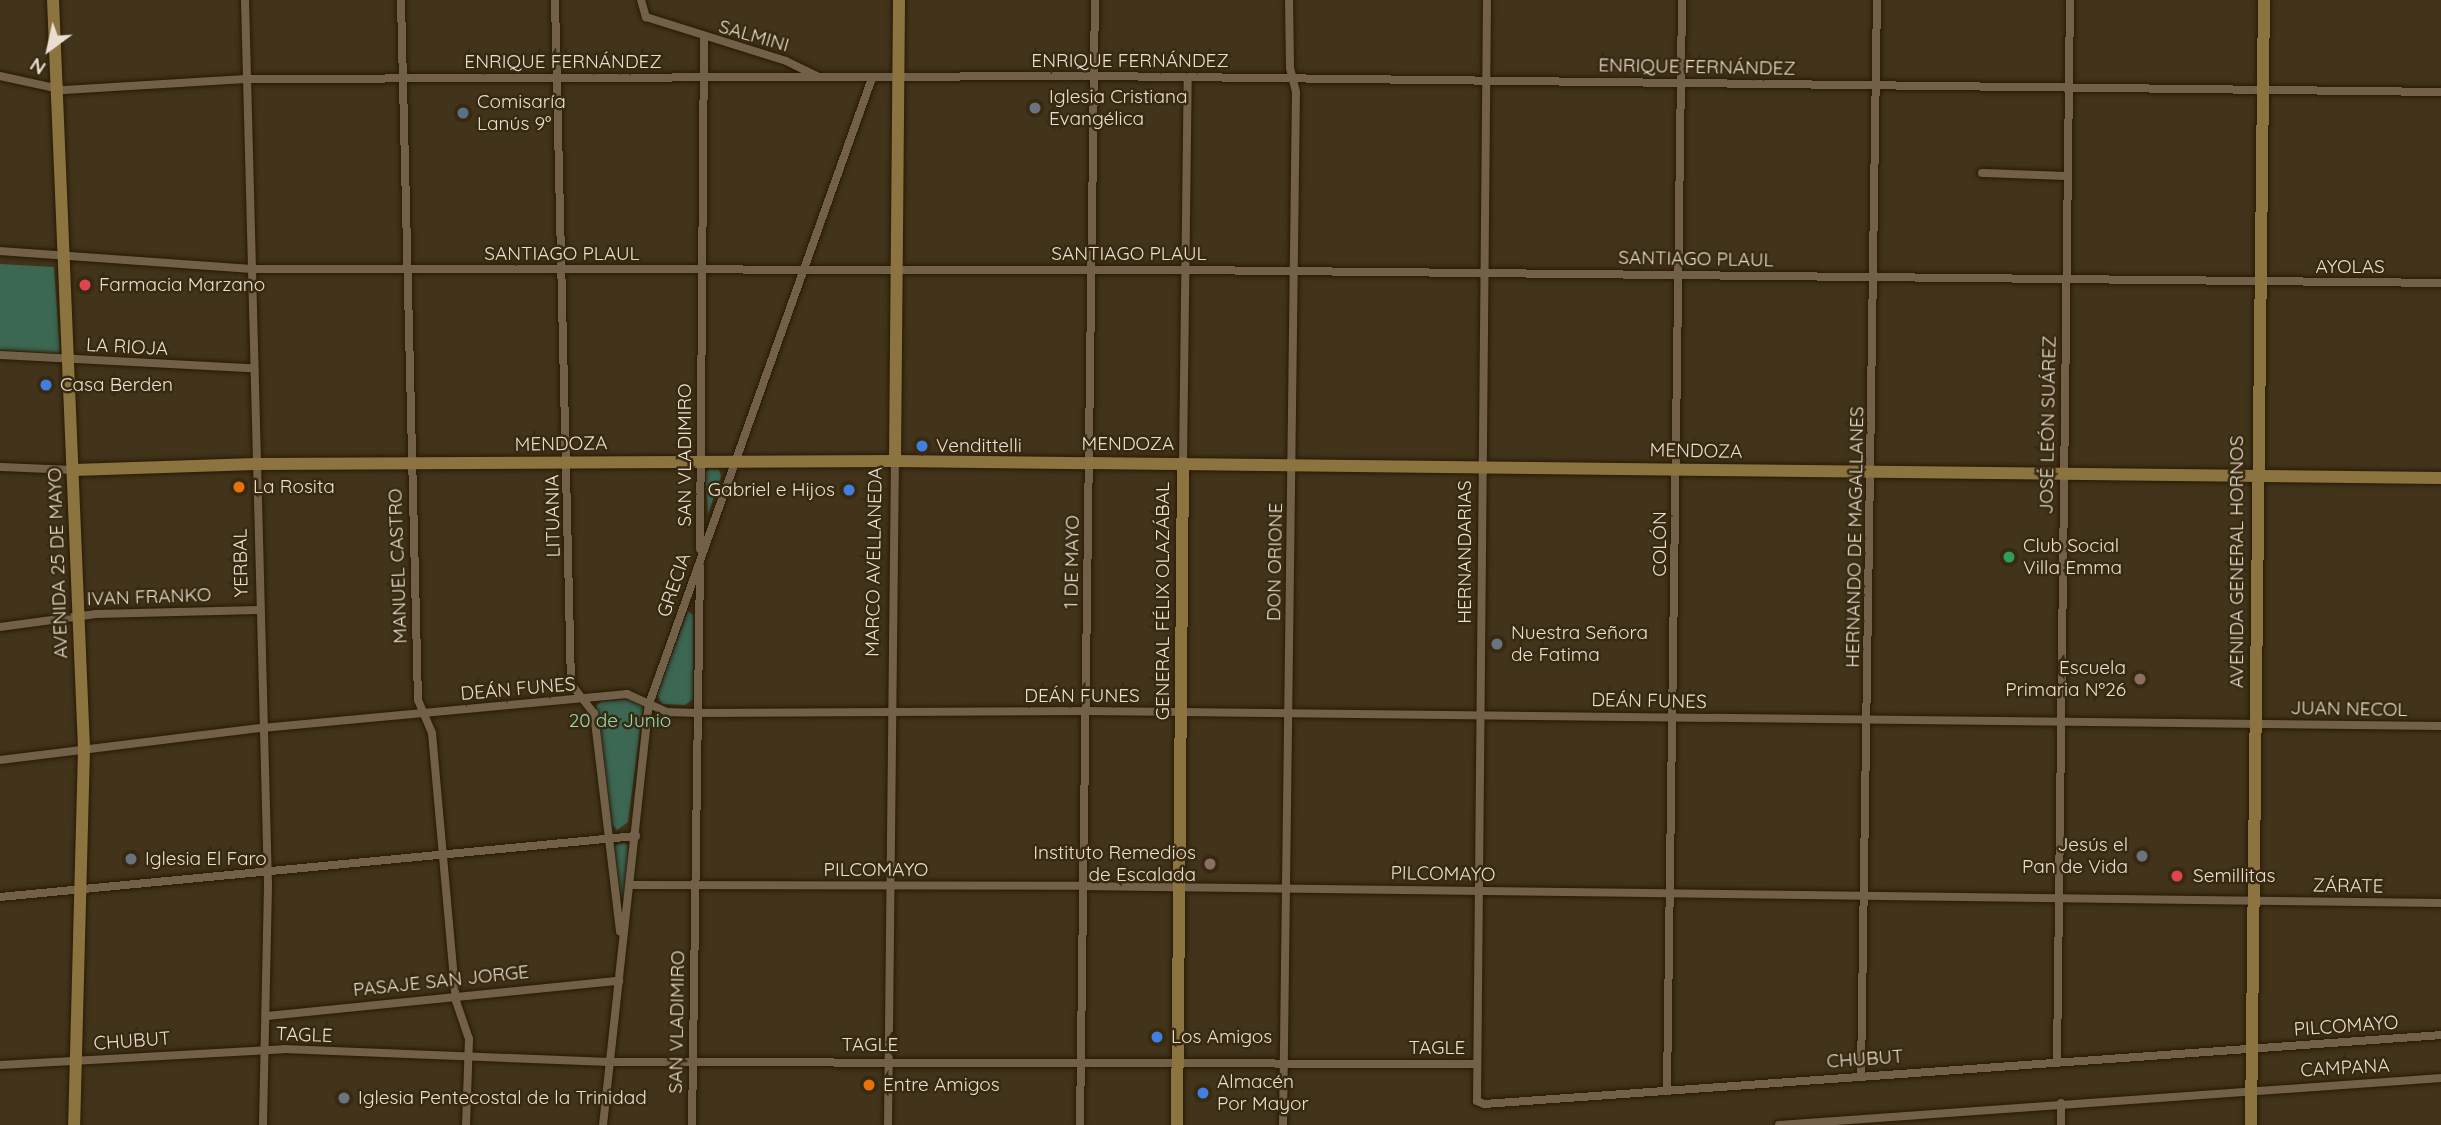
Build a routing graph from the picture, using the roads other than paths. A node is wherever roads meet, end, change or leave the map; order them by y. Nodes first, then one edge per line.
1 (53, 0) edge
2 (245, 0) edge
3 (401, 0) edge
4 (555, 0) edge
5 (641, 0) edge
6 (899, 0) edge
7 (1095, 0) edge
8 (1290, 0) edge
9 (1487, 0) edge
10 (1682, 0) edge
11 (1877, 0) edge
12 (2070, 0) edge
13 (2264, 0) edge
14 (704, 38) junction
15 (0, 76) edge
16 (898, 76) junction
17 (1095, 76) junction
18 (703, 77) junction
19 (1188, 77) junction
20 (557, 78) junction
21 (820, 78) junction
22 (872, 78) junction
23 (1293, 78) junction
24 (246, 79) junction
25 (403, 79) junction
26 (1488, 79) junction
27 (1682, 83) junction
28 (1875, 86) junction
29 (57, 90) junction
30 (2069, 91) junction
31 (2262, 92) junction
32 (2441, 92) edge
33 (1982, 173) dead end
34 (2068, 176) junction
35 (0, 251) edge
36 (64, 254) junction
37 (896, 268) junction
38 (251, 269) junction
39 (407, 270) junction
40 (562, 270) junction
41 (702, 270) junction
42 (802, 270) junction
43 (1091, 270) junction
44 (1186, 270) junction
45 (1293, 270) junction
46 (1487, 273) junction
47 (1678, 275) junction
48 (1874, 277) junction
49 (2066, 281) junction
50 (2259, 283) junction
51 (2441, 283) edge
52 (0, 355) edge
53 (70, 360) junction
54 (252, 369) junction
55 (699, 461) junction
56 (895, 461) junction
57 (733, 462) junction
58 (1089, 463) junction
59 (1183, 463) junction
60 (255, 464) junction
61 (411, 464) junction
62 (567, 464) junction
63 (1293, 466) junction
64 (0, 467) edge
65 (1481, 467) junction
66 (74, 470) junction
67 (1676, 470) junction
68 (1872, 474) junction
69 (2063, 476) junction
70 (2257, 477) junction
71 (2441, 478) edge
72 (700, 558) junction
73 (258, 610) junction
74 (80, 615) junction
75 (0, 627) edge
76 (583, 699) junction
77 (649, 704) junction
78 (1086, 711) junction
79 (891, 712) junction
80 (1181, 712) junction
81 (696, 713) junction
82 (424, 714) junction
83 (1288, 714) junction
84 (1480, 715) junction
85 (1675, 718) junction
86 (1869, 720) junction
87 (2063, 721) junction
88 (2256, 723) junction
89 (2441, 726) edge
90 (262, 728) junction
91 (84, 749) junction
92 (0, 760) edge
93 (636, 836) junction
94 (608, 838) junction
95 (443, 852) junction
96 (267, 872) junction
97 (631, 885) junction
98 (694, 885) junction
99 (889, 885) junction
100 (1083, 886) junction
101 (1179, 887) junction
102 (83, 889) junction
103 (1284, 889) junction
104 (1478, 890) junction
105 (1671, 893) junction
106 (1866, 895) junction
107 (0, 897) edge
108 (2059, 898) junction
109 (2254, 900) junction
110 (2441, 903) edge
111 (621, 937) junction
112 (619, 981) junction
113 (456, 994) junction
114 (266, 1016) junction
115 (2441, 1035) edge
116 (265, 1049) junction
117 (2252, 1049) junction
118 (469, 1058) junction
119 (693, 1060) junction
120 (889, 1060) junction
121 (76, 1061) junction
122 (1082, 1061) junction
123 (2057, 1061) junction
124 (610, 1062) junction
125 (1177, 1062) junction
126 (1284, 1063) junction
127 (1476, 1064) junction
128 (0, 1065) edge
129 (1861, 1075) junction
130 (2441, 1078) edge
131 (1667, 1089) junction
132 (2252, 1089) junction
133 (1479, 1103) joint
134 (2061, 1104) junction
135 (1860, 1122) edge
136 (74, 1125) edge
137 (262, 1125) edge
138 (466, 1125) edge
139 (603, 1125) edge
140 (692, 1125) edge
141 (888, 1125) edge
142 (1080, 1125) edge
143 (1177, 1125) edge
144 (1283, 1125) edge
145 (1779, 1125) edge
146 (2061, 1125) edge
147 (2251, 1125) edge

1 - 29 street, AVENIDA 25 DE MAYO
2 - 24 street, YERBAL
3 - 25 street, MANUEL CASTRO
4 - 20 street, LITUANIA
5 - 14 street, SALMINI
6 - 16 street, MARCO AVELLANEDA
7 - 17 street, 1 DE MAYO
8 - 23 street, DON ORIONE
9 - 26 street, HERNANDARIAS
10 - 27 street, COLÓN
11 - 28 street, HERNANDO DE MAGALLANES
12 - 30 street, JOSÉ LEÓN SUÁREZ
13 - 31 street, AVENIDA GENERAL HORNOS
14 - 18 street, SAN VLADIMIRO
14 - 21 street, SALMINI
15 - 29 street, ENRIQUE FERNÁNDEZ
16 - 17 street, ENRIQUE FERNÁNDEZ
16 - 22 street, ENRIQUE FERNÁNDEZ
16 - 37 street, MARCO AVELLANEDA
17 - 19 street, ENRIQUE FERNÁNDEZ
17 - 43 street, 1 DE MAYO
18 - 20 street, ENRIQUE FERNÁNDEZ
18 - 21 street, ENRIQUE FERNÁNDEZ
18 - 41 street, SAN VLADIMIRO
19 - 23 street, ENRIQUE FERNÁNDEZ
19 - 44 street, GENERAL FÉLIX OLAZÁBAL
20 - 25 street, ENRIQUE FERNÁNDEZ
20 - 40 street, LITUANIA
21 - 22 street, ENRIQUE FERNÁNDEZ
22 - 42 street, GRECIA
23 - 26 street, ENRIQUE FERNÁNDEZ
23 - 45 street, DON ORIONE
24 - 25 street, ENRIQUE FERNÁNDEZ
24 - 29 street, ENRIQUE FERNÁNDEZ
24 - 38 street, YERBAL
25 - 39 street, MANUEL CASTRO
26 - 27 street, ENRIQUE FERNÁNDEZ
26 - 46 street, HERNANDARIAS
27 - 28 street, ENRIQUE FERNÁNDEZ
27 - 47 street, COLÓN
28 - 30 street, ENRIQUE FERNÁNDEZ
28 - 48 street, HERNANDO DE MAGALLANES
29 - 36 street, AVENIDA 25 DE MAYO
30 - 31 street, ENRIQUE FERNÁNDEZ
30 - 34 street, JOSÉ LEÓN SUÁREZ
31 - 32 street, ENRIQUE FERNÁNDEZ
31 - 50 street, AVENIDA GENERAL HORNOS
33 - 34 street
34 - 49 street, JOSÉ LEÓN SUÁREZ
35 - 36 street, SANTIAGO PLAUL
36 - 38 street, SANTIAGO PLAUL
36 - 53 street, AVENIDA 25 DE MAYO
37 - 42 street, SANTIAGO PLAUL
37 - 43 street, SANTIAGO PLAUL
37 - 56 street, MARCO AVELLANEDA
38 - 39 street, SANTIAGO PLAUL
38 - 54 street, YERBAL
39 - 40 street, SANTIAGO PLAUL
39 - 61 street, MANUEL CASTRO
40 - 41 street, SANTIAGO PLAUL
40 - 62 street, LITUANIA
41 - 42 street, SANTIAGO PLAUL
41 - 55 street, SAN VLADIMIRO
42 - 57 street, GRECIA
43 - 44 street, SANTIAGO PLAUL
43 - 58 street, 1 DE MAYO
44 - 45 street, SANTIAGO PLAUL
44 - 59 street, GENERAL FÉLIX OLAZÁBAL
45 - 46 street, SANTIAGO PLAUL
45 - 63 street, DON ORIONE
46 - 47 street, SANTIAGO PLAUL
46 - 65 street, HERNANDARIAS
47 - 48 street, SANTIAGO PLAUL
47 - 67 street, COLÓN
48 - 49 street, SANTIAGO PLAUL
48 - 68 street, HERNANDO DE MAGALLANES
49 - 50 street, SANTIAGO PLAUL
49 - 69 street, JOSÉ LEÓN SUÁREZ
50 - 51 street, AYOLAS
50 - 70 street, AVENIDA GENERAL HORNOS
52 - 53 street, LA RIOJA
53 - 54 street, LA RIOJA
53 - 66 street, AVENIDA 25 DE MAYO
54 - 60 street, YERBAL
55 - 57 street, MENDOZA
55 - 62 street, MENDOZA
55 - 72 street, SAN VLADIMIRO
56 - 57 street, MENDOZA
56 - 58 street, MENDOZA
56 - 79 street, MARCO AVELLANEDA
57 - 72 street, GRECIA
58 - 59 street, MENDOZA
58 - 78 street, 1 DE MAYO
59 - 63 street, MENDOZA
59 - 80 street, GENERAL FÉLIX OLAZÁBAL
60 - 61 street, MENDOZA
60 - 66 street, MENDOZA
60 - 73 street, YERBAL
61 - 62 street, MENDOZA
61 - 82 street, MANUEL CASTRO
62 - 76 street, LITUANIA
63 - 65 street, MENDOZA
63 - 83 street, DON ORIONE
64 - 66 street, MENDOZA
65 - 67 street, MENDOZA
65 - 84 street, HERNANDARIAS
66 - 74 street, AVENIDA 25 DE MAYO
67 - 68 street, MENDOZA
67 - 85 street, COLÓN
68 - 69 street, MENDOZA
68 - 86 street, HERNANDO DE MAGALLANES
69 - 70 street, MENDOZA
69 - 87 street, JOSÉ LEÓN SUÁREZ
70 - 71 street, MENDOZA
70 - 88 street, AVENIDA GENERAL HORNOS
72 - 77 street, GRECIA
72 - 81 street, SAN VLADIMIRO
73 - 74 street, IVAN FRANKO
73 - 90 street, YERBAL
74 - 75 street, IVAN FRANKO
74 - 91 street, AVENIDA 25 DE MAYO
76 - 77 street, DEÁN FUNES
76 - 82 street, DEÁN FUNES
76 - 94 street, LITUANIA
77 - 81 street, DEÁN FUNES
77 - 93 street, GRECIA
78 - 79 street, DEÁN FUNES
78 - 80 street, DEÁN FUNES
78 - 100 street, 1 DE MAYO
79 - 81 street, DEÁN FUNES
79 - 99 street, MARCO AVELLANEDA
80 - 83 street, DEÁN FUNES
80 - 101 street, GENERAL FÉLIX OLAZÁBAL
81 - 98 street, SAN VLADIMIRO
82 - 90 street, DEÁN FUNES
82 - 95 street, MANUEL CASTRO
83 - 84 street, DEÁN FUNES
83 - 103 street, DON ORIONE
84 - 85 street, DEÁN FUNES
84 - 104 street, HERNANDARIAS
85 - 86 street, DEÁN FUNES
85 - 105 street, COLÓN
86 - 87 street, DEÁN FUNES
86 - 106 street, HERNANDO DE MAGALLANES
87 - 88 street, DEÁN FUNES
87 - 108 street, JOSÉ LEÓN SUÁREZ
88 - 89 street, JUAN NECOL
88 - 109 street, AVENIDA GENERAL HORNOS
90 - 91 street, DEÁN FUNES
90 - 96 street, YERBAL
91 - 92 street, DEÁN FUNES
91 - 102 street, AVENIDA 25 DE MAYO
93 - 94 street
93 - 97 street, GRECIA
94 - 95 street
94 - 111 street, LITUANIA
95 - 96 street
95 - 113 street, MANUEL CASTRO
96 - 102 street
96 - 114 street, YERBAL
97 - 98 street, PILCOMAYO
97 - 111 street, GRECIA
98 - 99 street, PILCOMAYO
98 - 119 street, SAN VLADIMIRO
99 - 100 street, PILCOMAYO
99 - 120 street, MARCO AVELLANEDA
100 - 101 street, PILCOMAYO
100 - 122 street, 1 DE MAYO
101 - 103 street, PILCOMAYO
101 - 125 street, GENERAL FÉLIX OLAZÁBAL
102 - 107 street
102 - 121 street, AVENIDA 25 DE MAYO
103 - 104 street, PILCOMAYO
103 - 126 street, DON ORIONE
104 - 105 street, PILCOMAYO
104 - 127 street, HERNANDARIAS
105 - 106 street, PILCOMAYO
105 - 131 street, COLÓN
106 - 108 street, PILCOMAYO
106 - 129 street, HERNANDO DE MAGALLANES
108 - 109 street, PILCOMAYO
108 - 123 street, JOSÉ LEÓN SUÁREZ
109 - 110 street, ZÁRATE
109 - 117 street, AVENIDA GENERAL HORNOS
111 - 112 street, GRECIA
112 - 113 street, PASAJE SAN JORGE
112 - 124 street, GRECIA
113 - 114 street, PASAJE SAN JORGE
113 - 118 street, MANUEL CASTRO
114 - 116 street, YERBAL
115 - 117 street, PILCOMAYO
116 - 118 street, TAGLE
116 - 121 street, CHUBUT
116 - 137 street, YERBAL
117 - 123 street, CHUBUT
117 - 132 street, AVENIDA GENERAL HORNOS
118 - 124 street, TAGLE
118 - 138 street, MANUEL CASTRO
119 - 120 street, TAGLE
119 - 124 street, TAGLE
119 - 140 street, SAN VLADIMIRO
120 - 122 street, TAGLE
120 - 141 street, MARCO AVELLANEDA
121 - 128 street, CHUBUT
121 - 136 street, AVENIDA 25 DE MAYO
122 - 125 street, TAGLE
122 - 142 street, 1 DE MAYO
123 - 129 street, CHUBUT
124 - 139 street, GRECIA
125 - 126 street, TAGLE
125 - 143 street, GENERAL FÉLIX OLAZÁBAL
126 - 127 street, TAGLE
126 - 144 street, DON ORIONE
127 - 133 street, HERNANDARIAS
129 - 131 street, CHUBUT
130 - 132 street, CAMPANA
131 - 133 street, CHUBUT
132 - 134 street
132 - 147 street, AVENIDA GENERAL HORNOS
134 - 135 street
134 - 146 street
135 - 145 street

